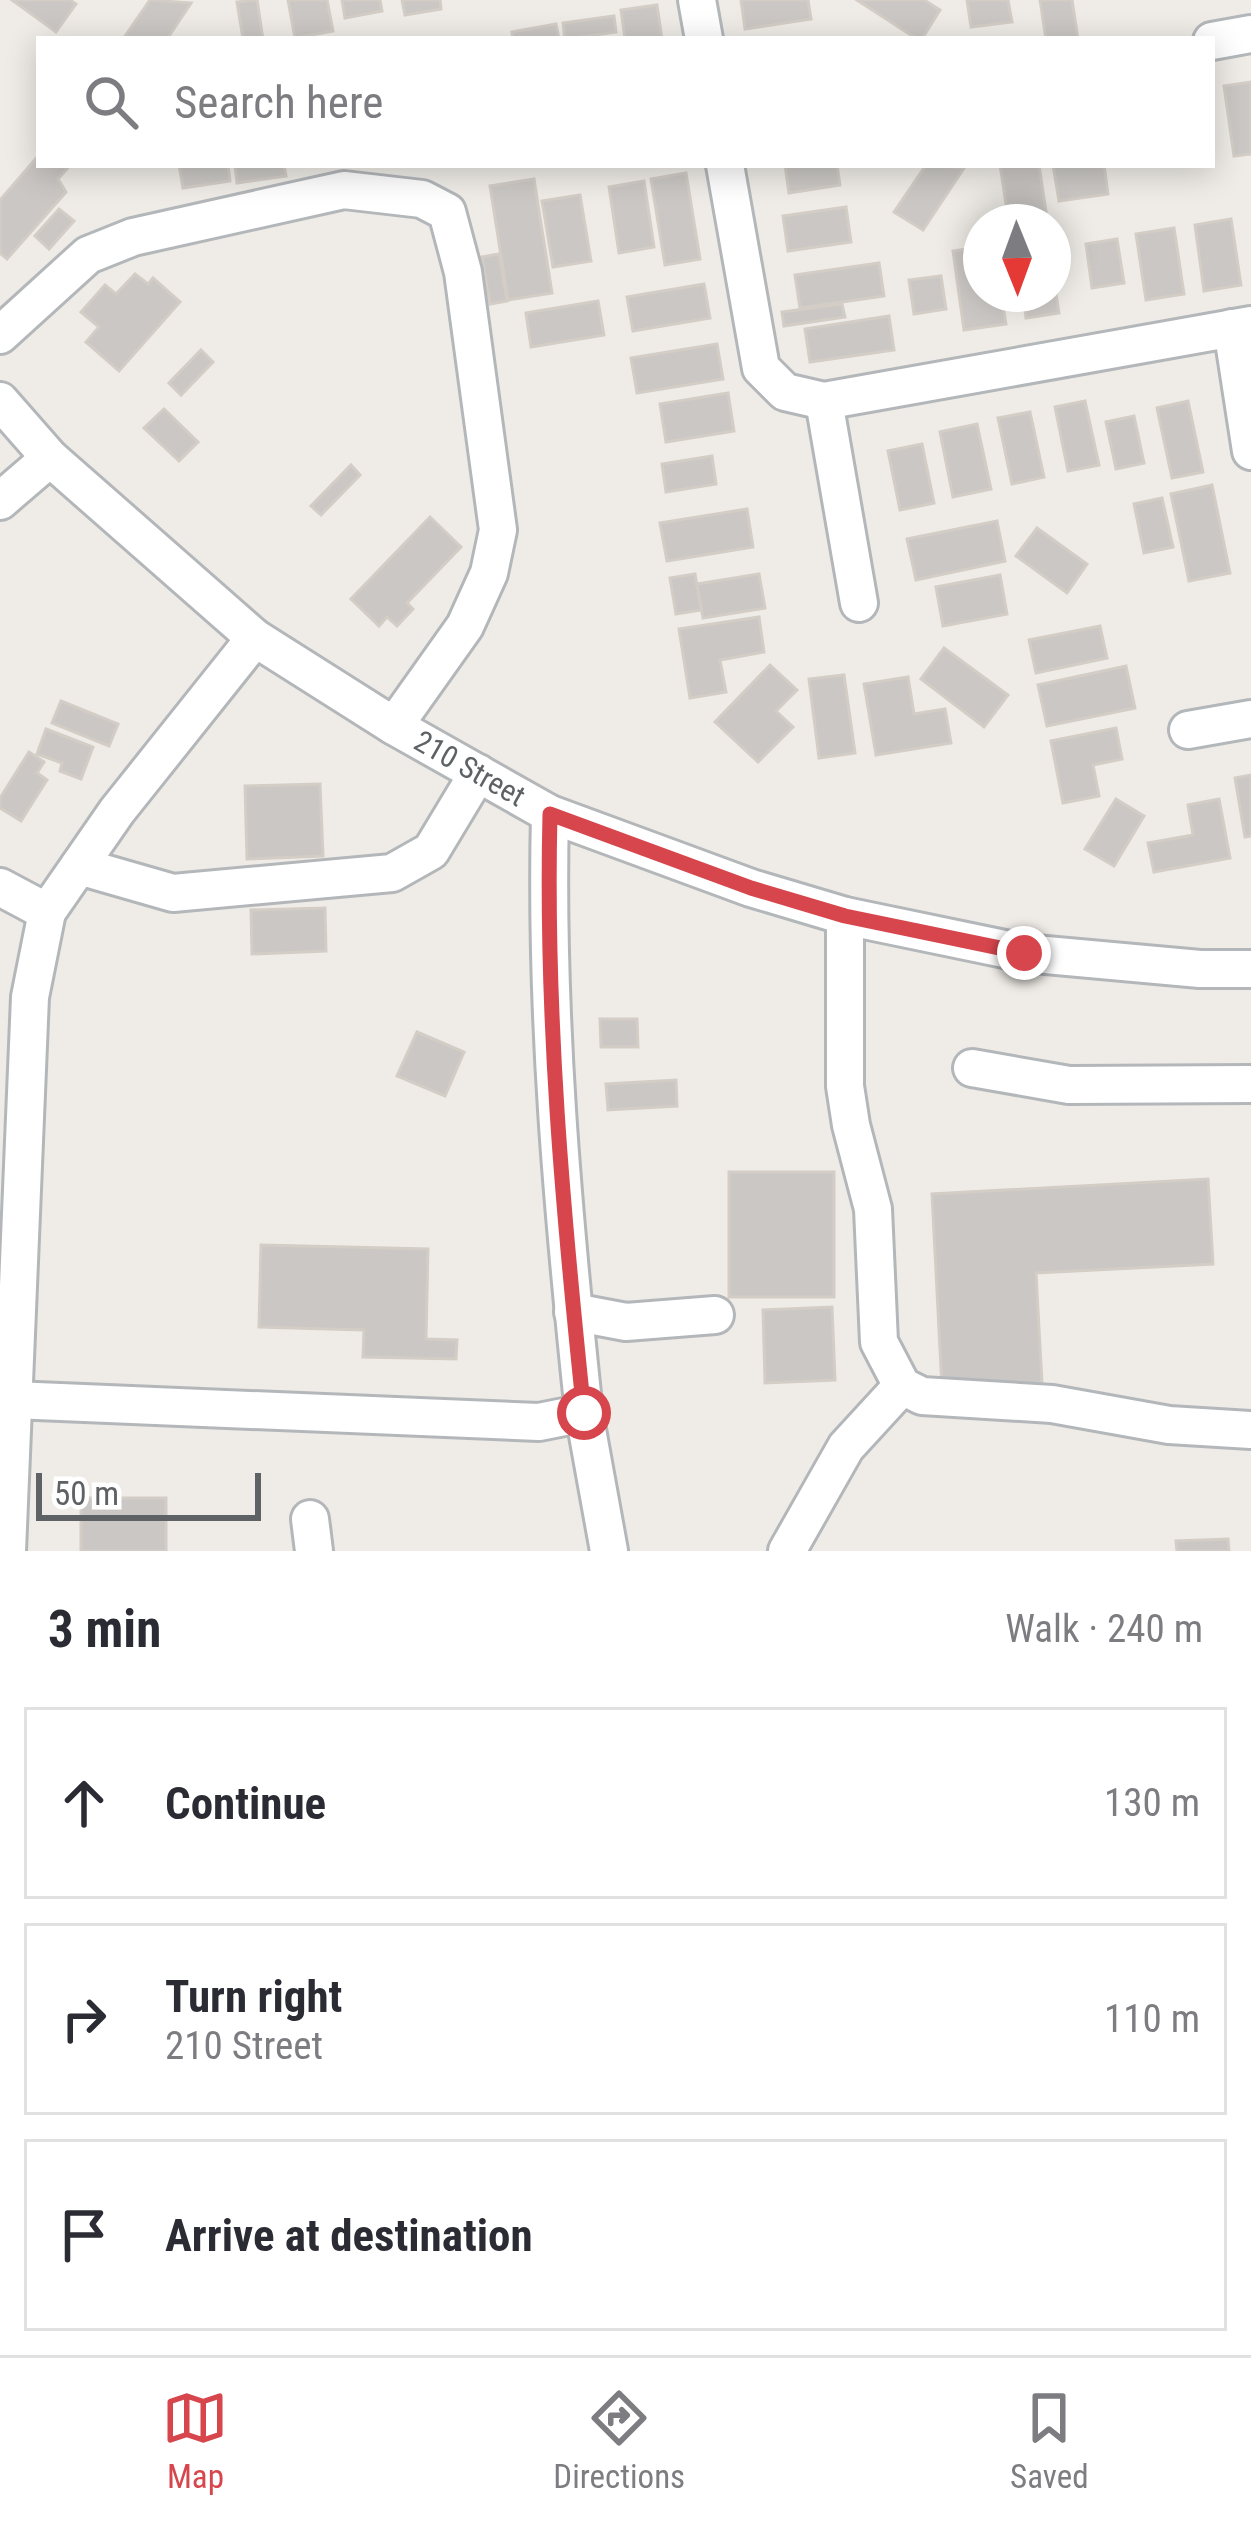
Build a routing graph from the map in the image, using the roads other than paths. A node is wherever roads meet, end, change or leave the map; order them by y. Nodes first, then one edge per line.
1 (698, 0) edge
2 (1251, 34) edge
3 (704, 36) edge
4 (1215, 40) edge
5 (725, 168) edge
6 (1241, 326) edge
7 (0, 335) edge
8 (824, 400) junction
9 (0, 401) edge
10 (1251, 451) edge
11 (50, 458) junction
12 (0, 501) edge
13 (860, 603) dead end
14 (255, 638) junction
15 (1251, 719) edge
16 (394, 726) junction
17 (1188, 730) dead end
18 (478, 773) junction
19 (550, 814) junction
20 (79, 866) junction
21 (0, 887) edge
22 (47, 912) junction
23 (845, 916) junction
24 (1251, 969) edge
25 (972, 1068) dead end
26 (1251, 1084) edge
27 (573, 1312) junction
28 (715, 1315) dead end
29 (902, 1386) junction
30 (13, 1400) junction
31 (584, 1413) junction
32 (1251, 1430) edge
33 (8, 1551) edge
34 (609, 1551) edge
35 (787, 1551) edge

1 - 3 street
2 - 4 street
5 - 8 street
6 - 8 street
6 - 10 street
7 - 16 street
8 - 13 street
9 - 11 street, 210 Street
11 - 12 street
11 - 14 street, 210 Street
14 - 16 street, 210 Street
14 - 20 street
15 - 17 street
16 - 18 street, 210 Street
18 - 19 street, 210 Street
18 - 20 street
19 - 23 street, 210 Street
19 - 27 street
20 - 22 street
21 - 22 street
22 - 30 street
23 - 24 street, 210 Street
23 - 29 street
25 - 26 street
27 - 28 street
27 - 31 street
29 - 32 street
29 - 35 street
30 - 31 street
30 - 33 street
31 - 34 street

